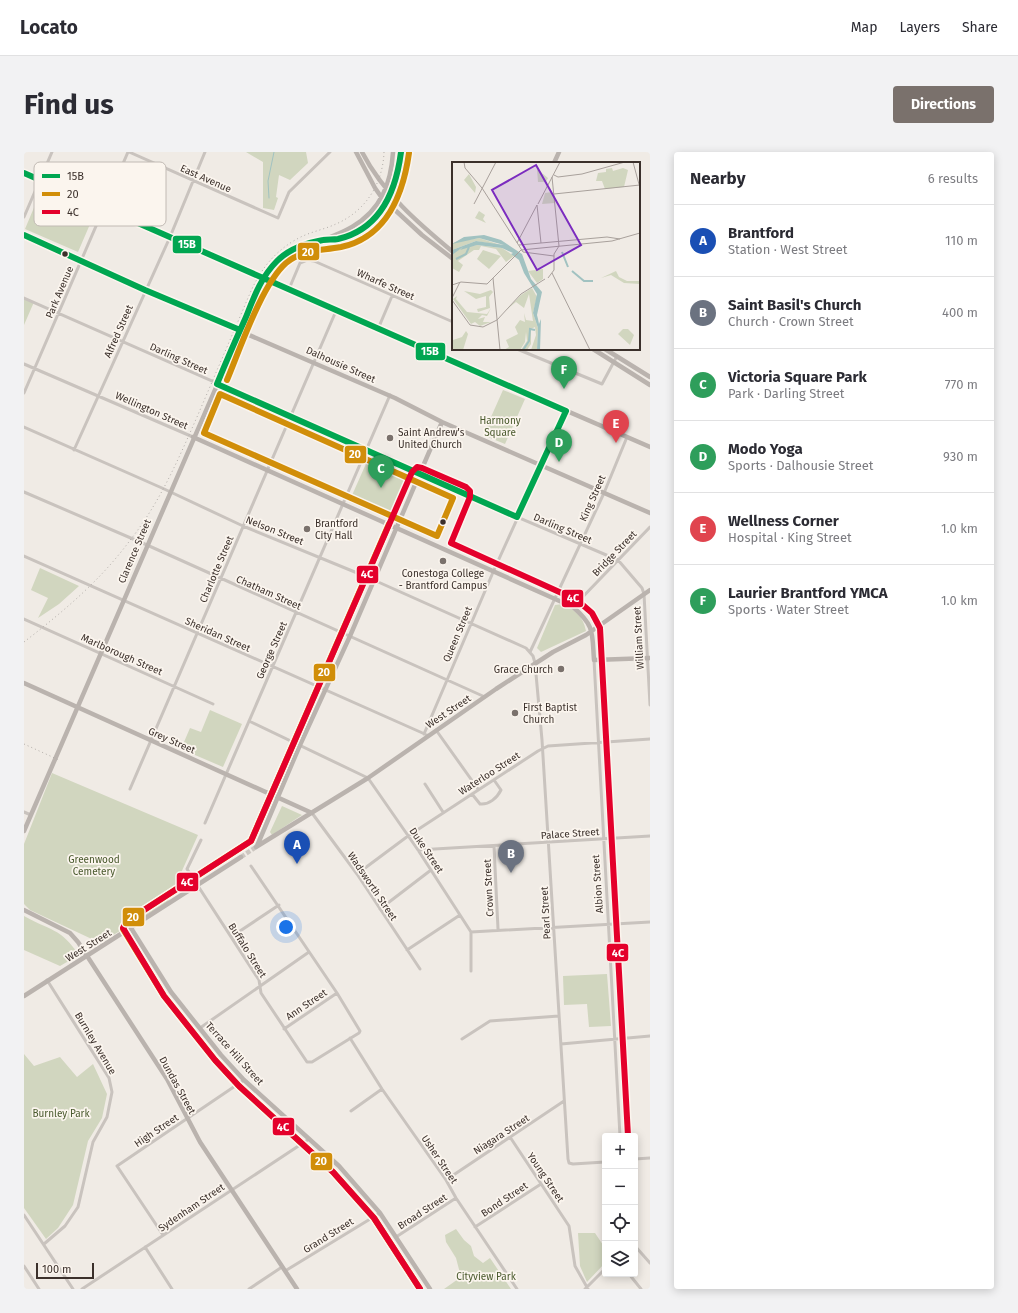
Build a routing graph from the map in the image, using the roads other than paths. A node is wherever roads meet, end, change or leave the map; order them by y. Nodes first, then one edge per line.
1 (52, 152) edge
2 (128, 152) edge
3 (205, 152) edge
4 (330, 152) edge
5 (356, 152) edge
6 (362, 152) edge
7 (393, 152) edge
8 (401, 152) edge
9 (559, 152) edge
10 (48, 162) edge
11 (124, 162) edge
12 (150, 162) edge
13 (554, 162) edge
14 (166, 169) edge
15 (24, 173) edge
16 (34, 177) edge
17 (193, 181) junction
18 (386, 190) junction
19 (34, 194) edge
20 (391, 196) junction
21 (382, 198) junction
22 (388, 203) junction
23 (24, 217) edge
24 (95, 226) edge
25 (145, 226) edge
26 (24, 235) edge
27 (170, 237) junction
28 (325, 240) junction
29 (452, 251) edge
30 (452, 259) edge
31 (81, 260) junction
32 (263, 279) junction
33 (289, 289) junction
34 (145, 290) junction
35 (392, 296) junction
36 (24, 298) edge
37 (336, 311) junction
38 (59, 314) junction
39 (452, 322) edge
40 (378, 329) junction
41 (240, 330) junction
42 (122, 342) junction
43 (519, 350) edge
44 (595, 350) edge
45 (607, 350) edge
46 (616, 356) junction
47 (314, 362) junction
48 (614, 362) junction
49 (24, 364) edge
50 (35, 368) junction
51 (650, 377) edge
52 (216, 384) junction
53 (650, 385) edge
54 (24, 393) edge
55 (99, 396) junction
56 (390, 396) junction
57 (566, 410) junction
58 (291, 416) junction
59 (442, 422) junction
60 (24, 428) edge
61 (193, 437) junction
62 (627, 437) junction
63 (650, 447) edge
64 (366, 449) junction
65 (74, 450) junction
66 (541, 465) junction
67 (268, 470) junction
68 (419, 475) junction
69 (169, 491) junction
70 (24, 492) edge
71 (604, 493) junction
72 (343, 503) junction
73 (650, 513) edge
74 (517, 517) junction
75 (243, 526) junction
76 (396, 527) junction
77 (650, 527) edge
78 (580, 544) junction
79 (147, 545) junction
80 (24, 556) edge
81 (320, 557) junction
82 (618, 560) junction
83 (494, 570) junction
84 (221, 579) junction
85 (373, 580) junction
86 (650, 590) edge
87 (644, 594) junction
88 (556, 599) junction
89 (123, 600) junction
90 (573, 607) junction
91 (296, 613) junction
92 (24, 619) edge
93 (471, 623) junction
94 (592, 630) junction
95 (198, 633) junction
96 (350, 636) junction
97 (530, 652) junction
98 (100, 654) junction
99 (649, 658) edge
100 (594, 660) junction
101 (535, 663) junction
102 (272, 667) junction
103 (447, 680) junction
104 (24, 683) edge
105 (175, 687) junction
106 (326, 690) junction
107 (485, 697) junction
108 (213, 704) dead end
109 (650, 705) edge
110 (77, 707) junction
111 (249, 721) junction
112 (436, 730) junction
113 (426, 735) junction
114 (650, 739) edge
115 (152, 740) junction
116 (598, 743) junction
117 (300, 745) junction
118 (543, 748) junction
119 (226, 774) junction
120 (368, 778) junction
121 (494, 780) junction
122 (424, 784) dead end
123 (130, 789) dead end
124 (478, 789) junction
125 (472, 794) junction
126 (278, 798) junction
127 (24, 812) edge
128 (312, 812) junction
129 (444, 812) junction
130 (31, 815) junction
131 (205, 823) dead end
132 (24, 831) edge
133 (408, 836) junction
134 (650, 836) edge
135 (603, 839) junction
136 (201, 840) dead end
137 (549, 843) junction
138 (494, 846) junction
139 (418, 850) junction
140 (241, 857) tunnel mouth
141 (251, 866) dead end
142 (430, 870) junction
143 (357, 874) junction
144 (198, 885) junction
145 (279, 905) junction
146 (380, 909) junction
147 (24, 910) edge
148 (460, 915) junction
149 (650, 922) edge
150 (609, 924) junction
151 (554, 926) junction
152 (131, 928) junction
153 (498, 929) junction
154 (472, 932) junction
155 (231, 937) junction
156 (407, 950) junction
157 (309, 952) junction
158 (86, 956) junction
159 (420, 969) dead end
160 (471, 971) dead end
161 (48, 980) junction
162 (260, 986) junction
163 (337, 993) junction
164 (24, 996) edge
165 (559, 1016) junction
166 (200, 1028) junction
167 (284, 1029) junction
168 (650, 1036) edge
169 (350, 1038) junction
170 (615, 1038) junction
171 (462, 1039) dead end
172 (561, 1044) junction
173 (244, 1080) junction
174 (382, 1089) junction
175 (564, 1101) junction
176 (350, 1111) dead end
177 (187, 1119) junction
178 (620, 1133) edge
179 (510, 1137) junction
180 (309, 1139) junction
181 (650, 1158) edge
182 (638, 1159) edge
183 (602, 1162) edge
184 (446, 1180) junction
185 (541, 1184) junction
186 (231, 1190) junction
187 (456, 1198) junction
188 (380, 1212) junction
189 (24, 1215) edge
190 (475, 1227) junction
191 (163, 1235) junction
192 (396, 1237) junction
193 (44, 1244) junction
194 (145, 1247) junction
195 (638, 1249) edge
196 (650, 1263) edge
197 (24, 1266) edge
198 (284, 1269) junction
199 (602, 1272) edge
200 (631, 1277) edge
201 (587, 1288) edge
202 (39, 1289) edge
203 (73, 1289) edge
204 (82, 1289) edge
205 (172, 1289) edge
206 (249, 1289) edge
207 (297, 1289) edge
208 (430, 1289) edge
209 (517, 1289) edge
210 (641, 1289) edge

1 - 10 street
2 - 11 street, Park Avenue
2 - 12 street, East Avenue
3 - 17 street, Alfred Street
4 - 17 street, East Avenue
5 - 21 main road
6 - 18 main road
7 - 18 main road
8 - 20 main road
9 - 13 main road
14 - 17 street, East Avenue
15 - 16 main road
17 - 27 street, Alfred Street
18 - 20 main road
18 - 21 main road
19 - 23 street
20 - 22 main road
20 - 29 main road
21 - 22 main road
21 - 28 main road
22 - 28 main road
22 - 30 main road
24 - 31 street, Park Avenue
25 - 27 main road
26 - 31 main road, Dalhousie Street
27 - 32 main road
27 - 34 street, Alfred Street
28 - 32 main road, Clarence Street
31 - 34 main road, Dalhousie Street
31 - 38 street, Park Avenue
32 - 33 main road
32 - 41 main road, Clarence Street
33 - 35 street, Wharfe Street
33 - 37 main road
34 - 41 main road, Dalhousie Street
34 - 42 street, Alfred Street
35 - 39 street, Wharfe Street
35 - 40 street
36 - 38 street, Darling Street
37 - 40 main road
37 - 47 street, Charlotte Street
38 - 42 street, Darling Street
38 - 50 street, Park Avenue
40 - 57 main road
41 - 47 main road, Dalhousie Street
41 - 52 main road, Clarence Street
42 - 52 street, Darling Street
42 - 55 street, Alfred Street
43 - 48 street
44 - 48 main road
45 - 46 main road
46 - 48 street
46 - 51 main road
47 - 56 main road, Dalhousie Street
47 - 58 street, Charlotte Street
48 - 53 main road
49 - 50 street, Wellington Street
50 - 54 street, Park Avenue
50 - 55 street, Wellington Street
52 - 58 street, Darling Street
52 - 61 main road, Clarence Street
55 - 61 street, Wellington Street
55 - 65 street, Alfred Street
56 - 59 main road, Dalhousie Street
56 - 64 street, George Street
57 - 62 main road
57 - 66 street, Queen Street
58 - 64 street, Darling Street
58 - 67 street, Charlotte Street
59 - 66 main road, Dalhousie Street
59 - 68 main road
60 - 65 street, Nelson Street
61 - 67 main road, Wellington Street
61 - 69 main road, Clarence Street
62 - 63 main road
62 - 71 street, King Street
64 - 68 street, Darling Street
64 - 72 street, George Street
65 - 69 street, Nelson Street
66 - 71 main road, Dalhousie Street
66 - 74 street, Queen Street
67 - 72 main road, Wellington Street
67 - 75 street, Charlotte Street
68 - 74 street, Darling Street
68 - 76 main road
69 - 75 street, Nelson Street
69 - 79 main road, Clarence Street
70 - 79 street, Chatham Street
71 - 73 main road, Dalhousie Street
71 - 78 street, King Street
72 - 76 main road, Wellington Street
72 - 81 street, George Street
74 - 78 street, Darling Street
74 - 83 street, Queen Street
75 - 81 street, Nelson Street
75 - 84 street, Charlotte Street
76 - 83 main road, Wellington Street
76 - 85 main road
77 - 82 street, Bridge Street
78 - 82 street, Darling Street
78 - 88 street, King Street
79 - 84 street, Chatham Street
79 - 89 main road, Clarence Street
80 - 89 street, Sheridan Street
81 - 85 street, Nelson Street
81 - 91 street, George Street
82 - 87 street, Darling Street
82 - 90 street, Bridge Street
83 - 88 main road, Wellington Street
83 - 93 street, Queen Street
84 - 91 street, Chatham Street
84 - 95 street, Charlotte Street
85 - 93 street, Nelson Street
85 - 96 main road
86 - 87 main road, West Street
87 - 94 main road, West Street
87 - 99 street, William Street
88 - 90 main road, Wellington Street
88 - 97 street, King Street
89 - 95 street, Sheridan Street
89 - 98 main road, Clarence Street
90 - 94 main road, Wellington Street
91 - 96 street, Chatham Street
91 - 102 street, George Street
92 - 98 street, Marlborough Street
93 - 97 street, Nelson Street
93 - 103 street, Queen Street
94 - 100 main road, Albion Street
94 - 101 main road, West Street
95 - 102 street, Sheridan Street
95 - 105 street, Charlotte Street
96 - 103 street, Chatham Street
96 - 106 main road
97 - 101 street
98 - 105 street, Marlborough Street
98 - 110 main road, Clarence Street
99 - 100 main road
99 - 109 street, William Street
100 - 116 street, Albion Street
101 - 107 main road, West Street
101 - 118 street, Pearl Street
102 - 106 street, Sheridan Street
102 - 111 street, George Street
103 - 107 street, Chatham Street
103 - 113 street, Queen Street
104 - 110 main road, Grey Street
105 - 108 street, Marlborough Street
105 - 115 street, Charlotte Street
106 - 113 street, Sheridan Street
106 - 117 main road
107 - 112 main road, West Street
110 - 115 main road, Grey Street
110 - 130 main road, Clarence Street
111 - 117 street
111 - 119 street, George Street
112 - 113 main road, West Street
112 - 124 street
113 - 120 main road, West Street
114 - 116 street, Waterloo Street
115 - 119 main road, Grey Street
115 - 123 street, Charlotte Street
116 - 118 street, Waterloo Street
116 - 135 street, Albion Street
117 - 120 street
117 - 126 main road
118 - 121 street, Waterloo Street
118 - 137 street, Pearl Street
119 - 126 main road, Grey Street
119 - 131 street, George Street
120 - 128 main road, West Street
120 - 133 street, Duke Street
121 - 124 street, Waterloo Street
121 - 125 street
122 - 129 street
124 - 125 street, Waterloo Street
125 - 129 street, Waterloo Street
126 - 128 main road, Grey Street
126 - 128 main road, West Street
127 - 130 street
128 - 143 street, Wadsworth Street
129 - 133 street, Waterloo Street
130 - 132 main road, Clarence Street
133 - 139 street, Duke Street
133 - 143 street, Waterloo Street
134 - 135 street, Palace Street
135 - 137 street, Palace Street
135 - 150 street, Albion Street
136 - 144 street
137 - 138 street, Palace Street
137 - 151 street, Pearl Street
138 - 139 street, Palace Street
138 - 153 street, Crown Street
139 - 142 street, Duke Street
140 - 144 main road, West Street
141 - 145 street
142 - 146 street
142 - 148 street, Duke Street
143 - 146 street, Wadsworth Street
144 - 152 main road, West Street
144 - 155 street, Buffalo Street
145 - 155 street
145 - 157 street
146 - 156 street, Wadsworth Street
147 - 158 main road, Dundas Street
148 - 154 street, Duke Street
148 - 156 street
149 - 150 street
150 - 151 street
150 - 170 street, Albion Street
151 - 153 street
151 - 165 street, Pearl Street
152 - 158 main road, West Street
152 - 166 main road, Terrace Hill Street
153 - 154 street
154 - 160 street
155 - 162 street, Buffalo Street
156 - 159 street, Wadsworth Street
157 - 162 street
157 - 163 street
158 - 161 main road, West Street
158 - 177 main road, Dundas Street
161 - 164 main road, West Street
161 - 193 street, Burnley Avenue
162 - 166 street
162 - 167 street, Buffalo Street
163 - 167 street, Ann Street
163 - 169 street
165 - 171 street
165 - 172 street, Pearl Street
166 - 173 main road, Terrace Hill Street
167 - 169 street, Buffalo Street
168 - 170 street
169 - 174 street, Usher Street
170 - 172 street
170 - 178 street, Albion Street
172 - 175 street, Pearl Street
173 - 177 street, High Street
173 - 180 main road, Terrace Hill Street
174 - 176 street
174 - 184 street, Usher Street
175 - 179 street, Niagara Street
175 - 183 street, Pearl Street
177 - 186 main road, Dundas Street
177 - 191 street, High Street
179 - 184 street, Niagara Street
179 - 185 street, Young Street
180 - 186 street, Sydenham Street
180 - 188 main road, Terrace Hill Street
181 - 182 street
184 - 187 street, Usher Street
185 - 190 street, Bond Street
185 - 201 street, Young Street
186 - 191 street, Sydenham Street
186 - 198 main road, Dundas Street
187 - 190 street, Usher Street
187 - 192 street, Broad Street
188 - 192 main road, Terrace Hill Street
188 - 198 street, Grand Street
189 - 193 street
190 - 209 street, Usher Street
191 - 194 street, Sydenham Street
192 - 208 main road, Terrace Hill Street
193 - 203 street
194 - 204 street, Sydenham Street
194 - 205 street
195 - 196 street
197 - 202 street
198 - 206 street, Grand Street
198 - 207 main road, Dundas Street
199 - 201 street
200 - 210 street

